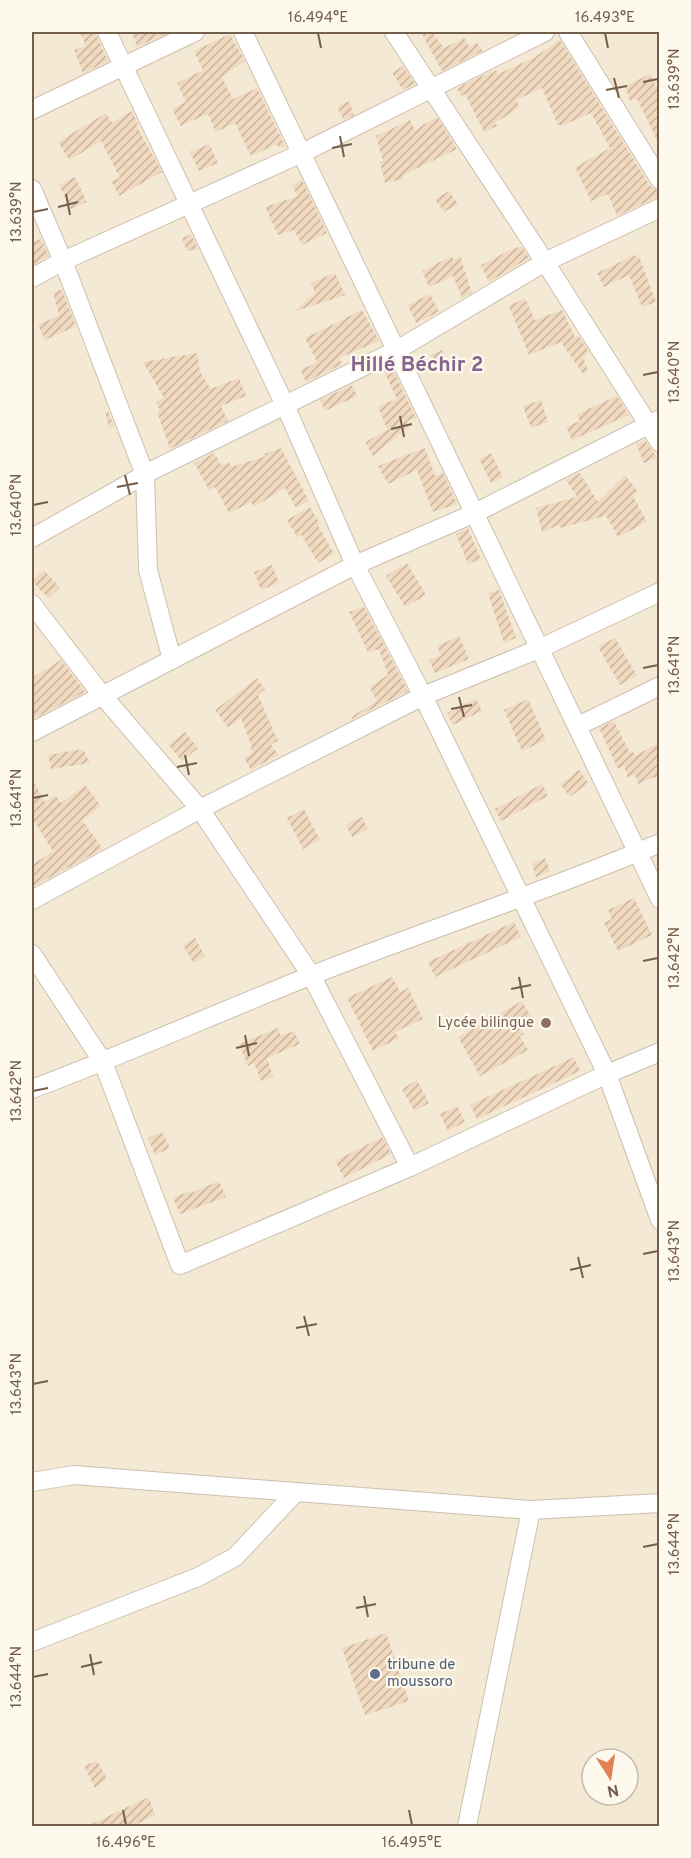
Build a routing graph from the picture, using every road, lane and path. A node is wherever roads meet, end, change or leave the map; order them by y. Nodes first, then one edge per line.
1 (107, 32) edge
2 (195, 32) edge
3 (243, 32) edge
4 (394, 32) edge
5 (545, 32) edge
6 (568, 32) edge
7 (123, 66) junction
8 (430, 89) junction
9 (32, 110) edge
10 (302, 153) junction
11 (660, 180) edge
12 (32, 189) edge
13 (189, 204) junction
14 (660, 208) edge
15 (63, 261) junction
16 (545, 262) junction
17 (32, 278) edge
18 (397, 350) junction
19 (285, 405) junction
20 (654, 423) edge
21 (660, 443) edge
22 (145, 475) junction
23 (475, 513) junction
24 (32, 538) edge
25 (355, 565) junction
26 (660, 592) edge
27 (32, 604) edge
28 (541, 648) junction
29 (172, 660) junction
30 (660, 686) edge
31 (102, 695) junction
32 (423, 696) junction
33 (578, 726) junction
34 (32, 732) edge
35 (200, 809) junction
36 (660, 843) edge
37 (638, 853) junction
38 (521, 898) junction
39 (660, 899) edge
40 (32, 900) edge
41 (32, 954) edge
42 (311, 975) junction
43 (660, 1052) edge
44 (103, 1062) junction
45 (607, 1074) junction
46 (32, 1089) edge
47 (410, 1167) junction
48 (660, 1220) edge
49 (32, 1482) edge
50 (296, 1492) junction
51 (660, 1503) edge
52 (531, 1510) junction
53 (32, 1642) edge
54 (467, 1827) edge

1 - 7 street
2 - 7 street
3 - 10 street
4 - 8 street
5 - 8 street
6 - 11 street
7 - 9 street
7 - 13 street
8 - 10 street
8 - 16 street
10 - 13 street
10 - 18 street
12 - 15 street
13 - 15 street
13 - 19 street
14 - 16 street
15 - 17 street
15 - 22 street
16 - 18 street
16 - 20 street
18 - 19 street
18 - 23 street
19 - 22 street
19 - 25 street
20 - 21 street
20 - 23 street
22 - 24 street
22 - 29 street
23 - 25 street
23 - 28 street
25 - 29 street
25 - 32 street
26 - 28 street
27 - 31 street
28 - 32 street
28 - 33 street
29 - 31 street
30 - 33 street
31 - 34 street
31 - 35 street
32 - 35 street
32 - 38 street
33 - 37 street
35 - 40 street
35 - 42 street
36 - 37 street
37 - 38 street
37 - 39 street
38 - 42 street
38 - 45 street
41 - 44 street
42 - 44 street
42 - 47 street
43 - 45 street
44 - 46 street
44 - 47 street
45 - 47 street
45 - 48 street
49 - 50 street
50 - 52 street
50 - 53 street
51 - 52 street
52 - 54 street

